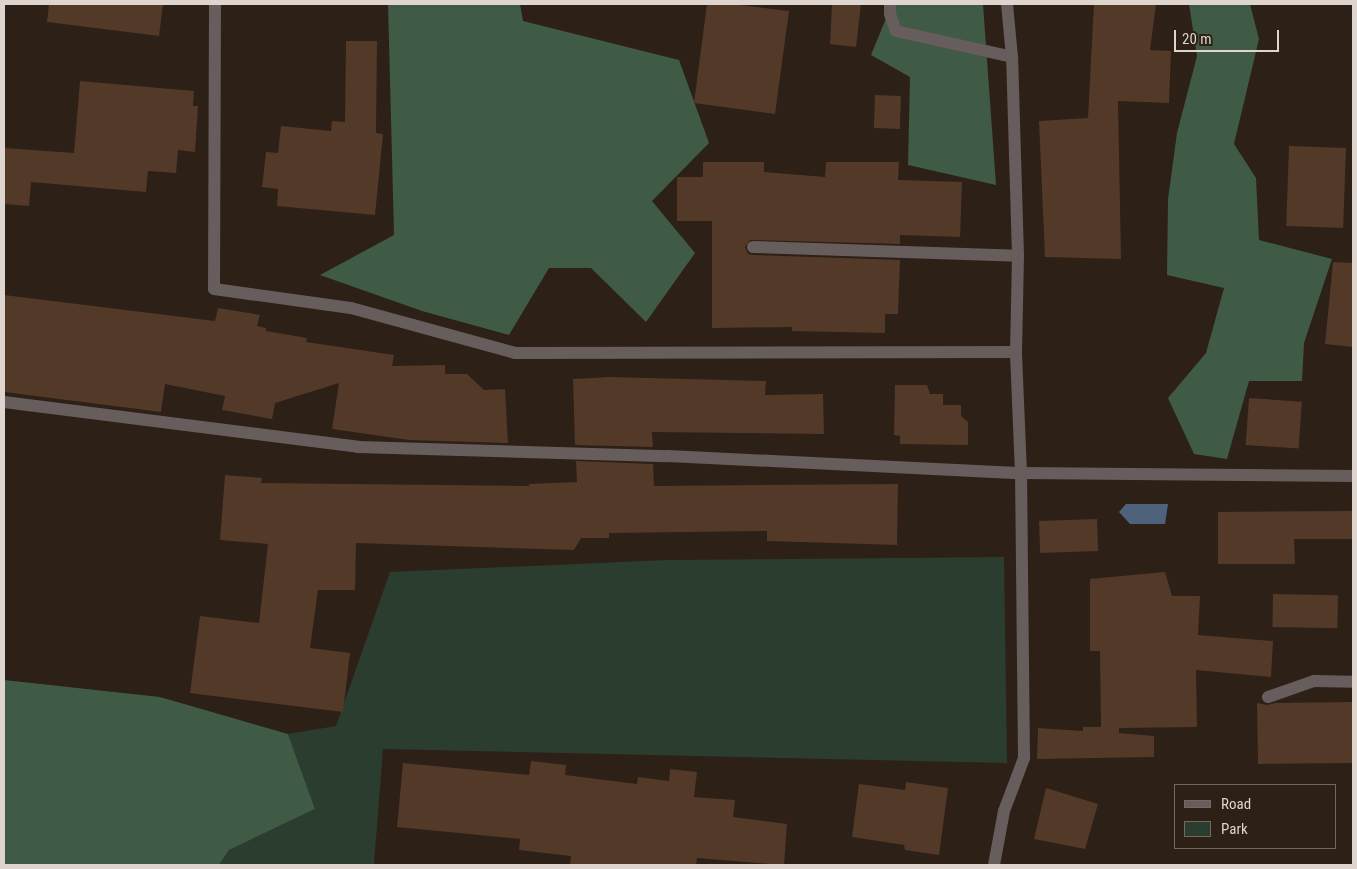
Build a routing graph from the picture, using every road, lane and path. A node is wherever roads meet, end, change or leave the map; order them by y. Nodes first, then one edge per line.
1 (215, 4) edge
2 (890, 4) edge
3 (1007, 4) edge
4 (1012, 57) junction
5 (752, 247) dead end
6 (1018, 256) junction
7 (1016, 352) junction
8 (4, 402) edge
9 (1021, 473) junction
10 (1353, 476) edge
11 (1353, 682) edge
12 (1268, 697) dead end
13 (994, 865) edge

1 - 7 street
2 - 4 street
3 - 4 street
4 - 6 street
5 - 6 street
6 - 7 street
7 - 9 street
8 - 9 street
9 - 10 street
9 - 13 street
11 - 12 street

